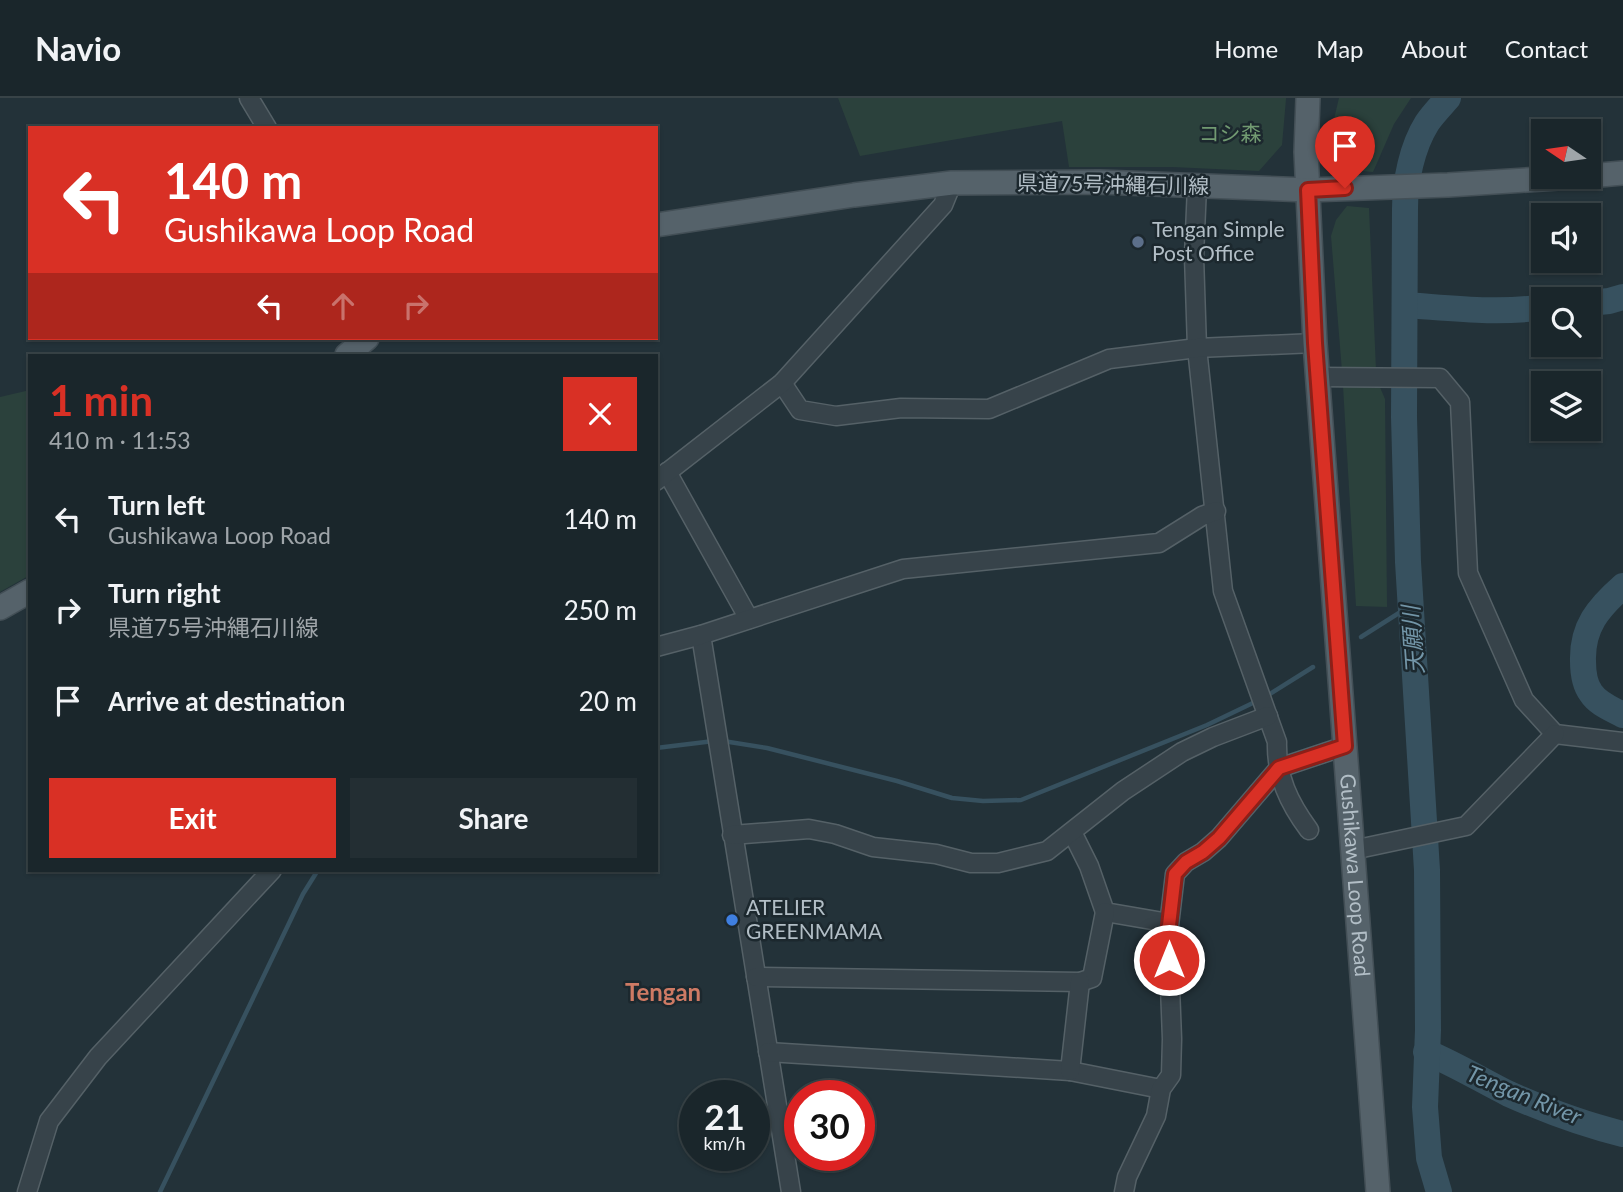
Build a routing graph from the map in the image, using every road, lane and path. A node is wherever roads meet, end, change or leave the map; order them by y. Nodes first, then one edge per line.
1 (249, 98) edge
2 (1308, 98) edge
3 (266, 126) edge
4 (1623, 173) edge
5 (1601, 175) edge
6 (1531, 180) edge
7 (953, 183) junction
8 (1197, 186) junction
9 (1308, 190) junction
10 (658, 225) edge
11 (365, 340) edge
12 (1315, 343) junction
13 (1197, 348) junction
14 (348, 354) edge
15 (1318, 377) junction
16 (782, 383) junction
17 (662, 477) edge
18 (1216, 512) junction
19 (28, 592) edge
20 (0, 608) edge
21 (749, 619) junction
22 (701, 635) junction
23 (658, 646) edge
24 (1268, 716) junction
25 (1555, 734) junction
26 (1623, 742) edge
27 (1345, 746) junction
28 (1279, 768) junction
29 (1309, 830) dead end
30 (1072, 832) junction
31 (732, 835) junction
32 (1353, 850) junction
33 (270, 872) edge
34 (1105, 912) junction
35 (1169, 923) junction
36 (756, 977) junction
37 (1080, 982) junction
38 (768, 1052) junction
39 (1070, 1071) junction
40 (1161, 1089) junction
41 (27, 1192) edge
42 (791, 1192) edge
43 (1124, 1192) edge
44 (1378, 1192) edge

1 - 3 street
2 - 9 main road, Gushikawa Loop Road
4 - 5 main road
6 - 9 main road, 県道75号沖縄石川線
7 - 8 main road, 県道75号沖縄石川線
7 - 10 main road, 県道75号沖縄石川線
7 - 16 street
8 - 9 main road, 県道75号沖縄石川線
8 - 13 street
9 - 12 main road, Gushikawa Loop Road
11 - 14 main road
12 - 13 street
12 - 15 main road, Gushikawa Loop Road
13 - 16 street
13 - 18 street
15 - 25 street
15 - 27 main road, Gushikawa Loop Road
16 - 17 street
17 - 21 street
18 - 21 street
18 - 24 street
19 - 20 main road
21 - 22 street
22 - 23 street
22 - 31 street
24 - 28 street
24 - 30 street
25 - 26 street
25 - 32 street
27 - 28 street
27 - 32 main road, Gushikawa Loop Road
28 - 29 street
28 - 35 street
30 - 31 street
30 - 34 street
31 - 36 street
32 - 44 main road, Gushikawa Loop Road
33 - 41 street
34 - 35 street
34 - 37 street
35 - 40 street
36 - 37 street
36 - 38 street
37 - 39 street
38 - 39 street
38 - 42 street
39 - 40 street
40 - 43 street

